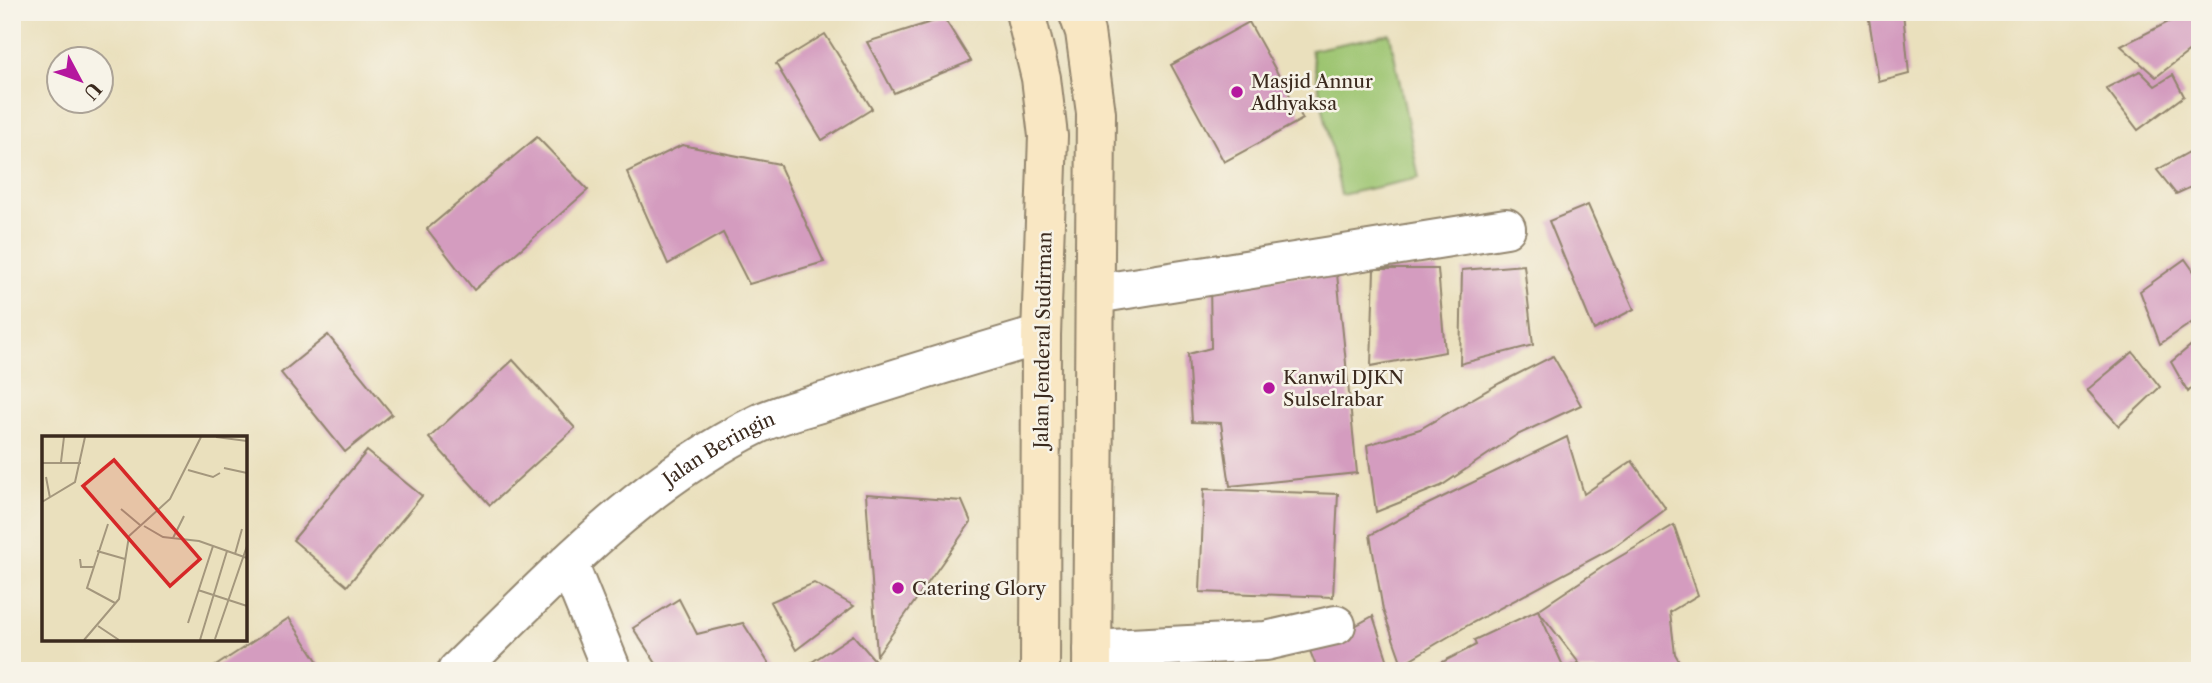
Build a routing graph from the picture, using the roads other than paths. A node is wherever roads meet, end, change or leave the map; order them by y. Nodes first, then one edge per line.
1 (1025, 12) edge
2 (1078, 12) edge
3 (1506, 228) dead end
4 (1095, 306) junction
5 (1041, 335) junction
6 (568, 563) junction
7 (1336, 625) dead end
8 (1092, 660) edge
9 (457, 671) edge
10 (612, 671) edge
11 (1040, 671) edge

1 - 5 main road, Jalan Jenderal Sudirman
2 - 4 main road
3 - 4 street
4 - 5 main road
4 - 8 main road
5 - 6 street, Jalan Beringin
5 - 11 main road, Jalan Jenderal Sudirman
6 - 9 street, Jalan Beringin
6 - 10 street
7 - 8 street

